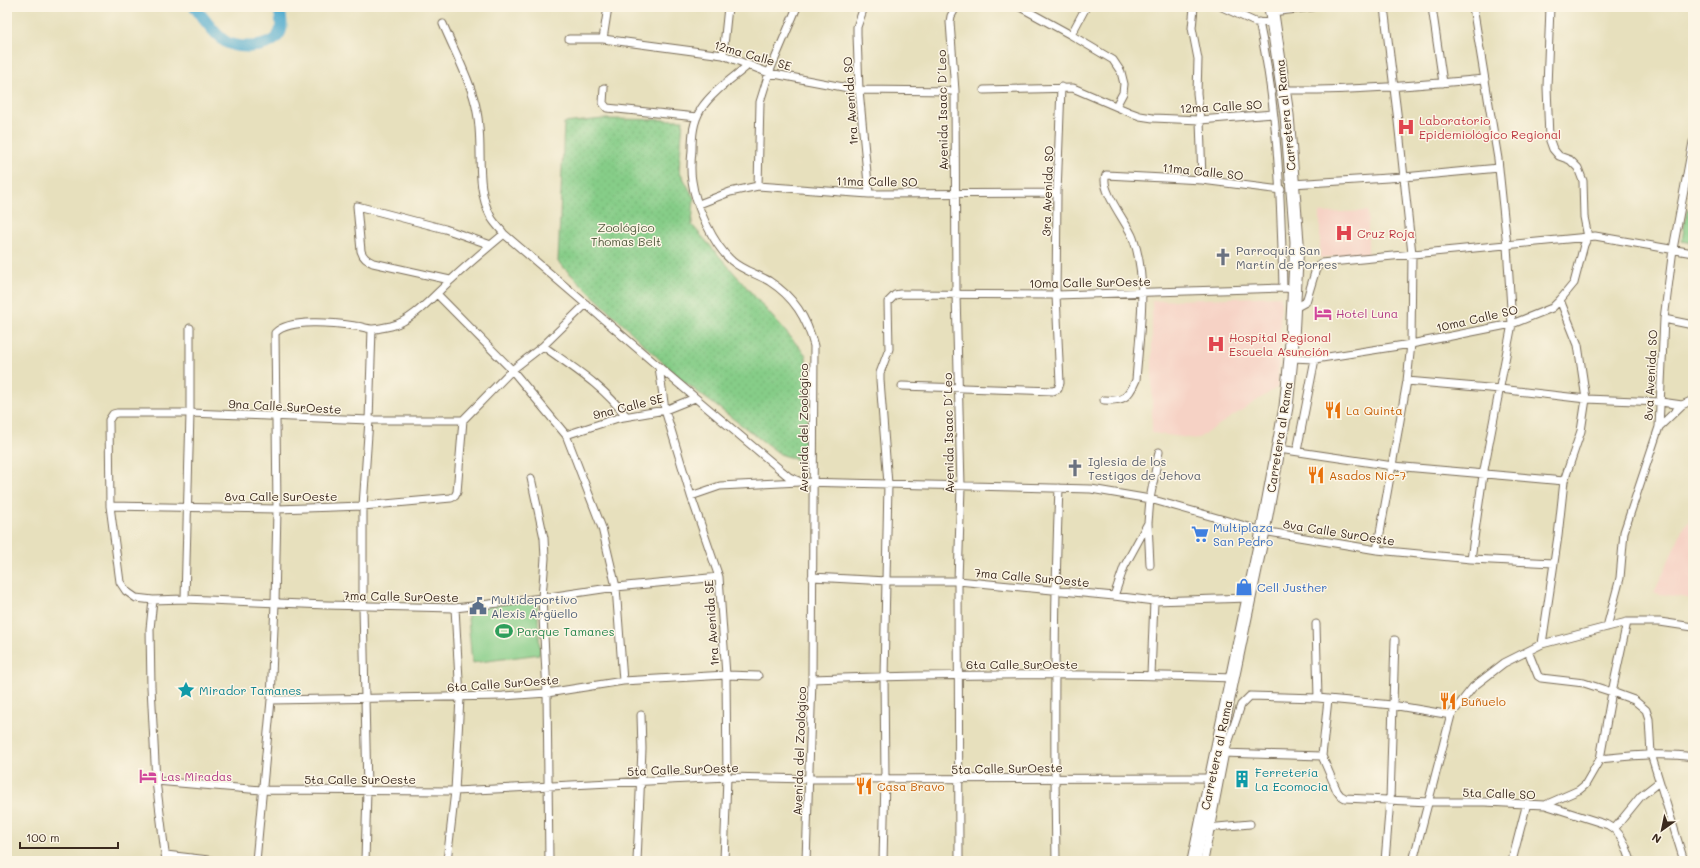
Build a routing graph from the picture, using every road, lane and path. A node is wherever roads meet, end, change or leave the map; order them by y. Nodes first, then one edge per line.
1 (608, 7) edge
2 (728, 7) edge
3 (797, 7) edge
4 (864, 7) edge
5 (956, 7) edge
6 (1020, 7) edge
7 (1086, 7) edge
8 (1194, 7) edge
9 (1222, 7) edge
10 (1313, 7) edge
11 (1384, 7) edge
12 (1432, 7) edge
13 (1473, 7) edge
14 (1550, 7) edge
15 (1272, 14) edge
16 (1258, 22) junction
17 (444, 24) dead end
18 (1071, 35) junction
19 (569, 39) dead end
20 (603, 39) junction
21 (723, 55) junction
22 (747, 66) junction
23 (769, 73) junction
24 (1484, 79) junction
25 (1443, 83) junction
26 (1061, 87) junction
27 (1394, 87) junction
28 (604, 88) dead end
29 (859, 90) junction
30 (984, 90) dead end
31 (1283, 90) junction
32 (955, 91) junction
33 (1116, 106) junction
34 (1273, 114) junction
35 (697, 117) junction
36 (1200, 120) junction
37 (1693, 142) edge
38 (1499, 168) junction
39 (1404, 177) junction
40 (1202, 180) junction
41 (1292, 184) junction
42 (758, 186) junction
43 (1280, 190) junction
44 (955, 192) junction
45 (1057, 193) junction
46 (869, 194) junction
47 (699, 204) junction
48 (504, 234) junction
49 (1588, 237) junction
50 (491, 244) junction
51 (1507, 246) junction
52 (1673, 249) junction
53 (1693, 253) edge
54 (1412, 254) junction
55 (450, 280) junction
56 (1289, 289) junction
57 (1142, 292) junction
58 (437, 294) junction
59 (956, 294) junction
60 (1056, 295) junction
61 (1560, 300) junction
62 (586, 304) junction
63 (1294, 309) junction
64 (1664, 319) junction
65 (1512, 324) junction
66 (1693, 325) edge
67 (190, 328) dead end
68 (372, 329) junction
69 (1411, 344) junction
70 (543, 346) junction
71 (1292, 358) junction
72 (1315, 358) junction
73 (659, 367) junction
74 (512, 370) junction
75 (1408, 381) junction
76 (902, 386) dead end
77 (958, 389) junction
78 (1500, 389) junction
79 (695, 398) junction
80 (1586, 399) junction
81 (1104, 400) dead end
82 (1693, 400) edge
83 (1661, 402) junction
84 (1682, 405) junction
85 (665, 410) junction
86 (190, 413) junction
87 (626, 416) junction
88 (276, 417) junction
89 (109, 420) joint
90 (369, 420) junction
91 (463, 420) junction
92 (1659, 427) junction
93 (566, 435) junction
94 (1279, 449) junction
95 (1297, 451) junction
96 (1159, 452) dead end
97 (1393, 466) junction
98 (1483, 475) junction
99 (530, 478) dead end
100 (814, 481) junction
101 (1564, 481) junction
102 (801, 482) junction
103 (888, 484) junction
104 (961, 486) junction
105 (1059, 488) junction
106 (691, 496) junction
107 (1150, 499) junction
108 (110, 506) junction
109 (363, 506) junction
110 (187, 507) junction
111 (277, 509) junction
112 (1148, 523) junction
113 (1263, 531) junction
114 (1377, 550) junction
115 (1471, 559) junction
116 (1554, 563) junction
117 (1150, 565) dead end
118 (719, 577) junction
119 (812, 577) junction
120 (887, 582) junction
121 (958, 582) junction
122 (616, 587) junction
123 (1055, 591) junction
124 (1114, 596) junction
125 (542, 598) junction
126 (1250, 598) junction
127 (185, 599) junction
128 (153, 600) junction
129 (1154, 601) junction
130 (275, 603) junction
131 (362, 606) junction
132 (455, 608) junction
133 (1627, 622) junction
134 (1316, 624) dead end
135 (1607, 627) junction
136 (1693, 627) edge
137 (1395, 640) dead end
138 (1542, 644) junction
139 (1528, 651) junction
140 (726, 675) junction
141 (1054, 675) junction
142 (1151, 675) junction
143 (758, 676) dead end
144 (959, 676) junction
145 (884, 677) junction
146 (1233, 678) junction
147 (624, 680) junction
148 (812, 680) junction
149 (1612, 692) junction
150 (547, 693) junction
151 (460, 698) junction
152 (1318, 698) junction
153 (364, 699) junction
154 (1328, 699) junction
155 (271, 700) junction
156 (1392, 705) junction
157 (641, 715) dead end
158 (1452, 715) junction
159 (1221, 752) junction
160 (1651, 754) junction
161 (1322, 756) junction
162 (1693, 757) edge
163 (1600, 759) junction
164 (727, 777) junction
165 (885, 778) junction
166 (1055, 778) junction
167 (1211, 778) junction
168 (641, 780) junction
169 (809, 780) junction
170 (958, 780) junction
171 (156, 781) junction
172 (1659, 782) junction
173 (549, 787) junction
174 (262, 790) junction
175 (367, 790) junction
176 (454, 791) junction
177 (1390, 800) junction
178 (1429, 802) junction
179 (1527, 803) junction
180 (1545, 805) junction
181 (1250, 824) dead end
182 (1205, 828) junction
183 (1615, 828) junction
184 (166, 858) edge
185 (217, 861) edge
186 (256, 861) edge
187 (365, 861) edge
188 (447, 861) edge
189 (549, 861) edge
190 (637, 861) edge
191 (724, 861) edge
192 (806, 861) edge
193 (883, 861) edge
194 (959, 861) edge
195 (1056, 861) edge
196 (1194, 861) edge
197 (1204, 861) edge
198 (1385, 861) edge
199 (1413, 861) edge
200 (1512, 861) edge
201 (1631, 861) edge
202 (1684, 861) edge

1 - 20 street
2 - 21 street
3 - 23 street
4 - 29 street, 1ra Avenida SO
5 - 32 street, Avenida Isaac D´Leo
6 - 18 street
7 - 18 street
8 - 36 street
9 - 16 street
10 - 15 street
11 - 27 street
12 - 25 street
13 - 24 street
14 - 49 street
15 - 16 street
15 - 31 highway, Carretera al Rama
16 - 34 street
17 - 48 street
18 - 33 street
19 - 20 street, 12ma Calle SE
20 - 21 street, 12ma Calle SE
21 - 22 street, 12ma Calle SE
22 - 23 street, 12ma Calle SE
22 - 35 street, Avenida del Zoológico
23 - 29 street, 12ma Calle SE
23 - 42 street
24 - 25 street
24 - 38 street
25 - 27 street
26 - 30 street, 12ma Calle SO
26 - 33 street, 12ma Calle SO
26 - 45 street, 3ra Avenida SO
27 - 31 street
27 - 39 street
28 - 35 street
29 - 32 street, 12ma Calle SE
29 - 46 street, 1ra Avenida SO
31 - 41 highway, Carretera al Rama
32 - 44 street, Avenida Isaac D´Leo
33 - 36 street, 12ma Calle SO
34 - 36 street, 12ma Calle SO
34 - 43 street
35 - 47 street, Avenida del Zoológico
36 - 40 street
37 - 52 street, 8va Avenida SO
38 - 39 street
38 - 51 street
39 - 41 street
39 - 54 street
40 - 43 street, 11ma Calle SO
40 - 57 street, 11ma Calle SO
41 - 56 highway, Carretera al Rama
42 - 46 street, 11ma Calle SO
42 - 47 street, 11ma Calle SO
43 - 56 street
44 - 45 street, 11ma Calle SO
44 - 46 street, 11ma Calle SO
44 - 59 street, Avenida Isaac D´Leo
45 - 60 street, 3ra Avenida SO
47 - 100 street, Avenida del Zoológico
48 - 50 street
48 - 62 street
49 - 51 street
49 - 52 street
49 - 61 street, 10ma Calle SO
50 - 55 street
50 - 55 street
51 - 54 street
51 - 65 street
52 - 53 street
52 - 64 street, 8va Avenida SO
54 - 63 street
54 - 69 street
55 - 58 street
56 - 57 street, 10ma Calle SurOeste
56 - 63 highway, Carretera al Rama
57 - 60 street, 10ma Calle SurOeste
57 - 81 street
58 - 68 street
58 - 74 street
59 - 60 street, 10ma Calle SurOeste
59 - 77 street, Avenida Isaac D´Leo
59 - 103 street, 10ma Calle SurOeste
60 - 77 street, 3ra Avenida SO
61 - 65 street, 10ma Calle SO
61 - 80 street
62 - 70 street
62 - 73 street
63 - 71 highway, Carretera al Rama
64 - 66 street
64 - 83 street, 8va Avenida SO
65 - 69 street, 10ma Calle SO
65 - 78 street
67 - 86 street
68 - 88 street
68 - 90 street
69 - 72 street, 10ma Calle SO
69 - 75 street
70 - 74 street
70 - 87 street
71 - 72 street, 10ma Calle SO
71 - 94 highway, Carretera al Rama
72 - 95 street
73 - 79 street
73 - 85 street, 1ra Avenida SE
74 - 91 street
74 - 93 street
75 - 78 street
75 - 97 street
76 - 77 street
77 - 104 street, Avenida Isaac D´Leo
78 - 80 street
78 - 98 street
79 - 85 street, 9na Calle SE
79 - 102 street
80 - 83 street
80 - 101 street
82 - 84 street
83 - 84 street
83 - 92 street, 8va Avenida SO
84 - 92 street
85 - 87 street, 9na Calle SE
85 - 106 street, 1ra Avenida SE
86 - 88 street, 9na Calle SurOeste
86 - 89 street, 9na Calle SurOeste
86 - 110 street
87 - 93 street, 9na Calle SE
88 - 90 street, 9na Calle SurOeste
88 - 111 street
89 - 108 street, 7ma Calle SurOeste
90 - 91 street, 9na Calle SurOeste
90 - 109 street
91 - 109 street, 8va Calle SurOeste
92 - 135 street, 8va Avenida SO
93 - 122 street
94 - 95 street
94 - 113 highway, Carretera al Rama
95 - 97 street
96 - 107 street
97 - 98 street
97 - 114 street
98 - 101 street
98 - 115 street
99 - 125 street
100 - 102 street, 8va Calle SurOeste
100 - 103 street, 8va Calle SurOeste
100 - 119 street, Avenida del Zoológico
101 - 116 street
102 - 106 street, 8va Calle SurOeste
103 - 104 street, 8va Calle SurOeste
103 - 120 street
104 - 105 street, 8va Calle SurOeste
104 - 121 street, Avenida Isaac D´Leo
105 - 107 street, 8va Calle SurOeste
105 - 123 street
106 - 118 street, 1ra Avenida SE
107 - 112 street
107 - 113 street, 8va Calle SurOeste
108 - 110 street, 8va Calle SurOeste
108 - 128 street, 7ma Calle SurOeste
109 - 111 street, 8va Calle SurOeste
109 - 131 street
110 - 111 street, 8va Calle SurOeste
110 - 127 street
111 - 130 street
112 - 117 street
112 - 124 street
113 - 114 street, 8va Calle SurOeste
113 - 126 highway, Carretera al Rama
114 - 115 street, 8va Calle SurOeste
115 - 116 street, 8va Calle SurOeste
116 - 138 street
118 - 122 street, 7ma Calle SurOeste
118 - 140 street, 1ra Avenida SE
119 - 120 street, 7ma Calle SurOeste
119 - 148 street, Avenida del Zoológico
120 - 121 street, 7ma Calle SurOeste
120 - 145 street
121 - 123 street, 7ma Calle SurOeste
121 - 144 street, Avenida Isaac D´Leo
122 - 125 street, 7ma Calle SurOeste
122 - 147 street
123 - 124 street, 7ma Calle SurOeste
123 - 141 street
124 - 129 street, 7ma Calle SurOeste
125 - 132 street, 7ma Calle SurOeste
125 - 150 street
126 - 129 street, 7ma Calle SurOeste
126 - 146 highway, Carretera al Rama
127 - 128 street, 7ma Calle SurOeste
127 - 130 street, 7ma Calle SurOeste
128 - 171 street
129 - 142 street
130 - 131 street, 7ma Calle SurOeste
130 - 155 street
131 - 132 street, 7ma Calle SurOeste
131 - 153 street
132 - 151 street
133 - 135 street
133 - 136 street
133 - 149 street, 5ta Calle SO
134 - 152 street
135 - 138 street
137 - 156 street
138 - 139 street
139 - 149 street
139 - 158 street
140 - 143 street, 6ta Calle SurOeste
140 - 147 street, 6ta Calle SurOeste
140 - 164 street, 1ra Avenida SE
141 - 142 street, 6ta Calle SurOeste
141 - 144 street, 6ta Calle SurOeste
141 - 166 street
142 - 146 street, 6ta Calle SurOeste
144 - 145 street, 6ta Calle SurOeste
144 - 170 street, Avenida Isaac D´Leo
145 - 148 street, 6ta Calle SurOeste
145 - 165 street
146 - 159 highway, Carretera al Rama
147 - 150 street, 6ta Calle SurOeste
148 - 169 street, Avenida del Zoológico
149 - 160 street
149 - 163 street, 5ta Calle SO
150 - 151 street, 6ta Calle SurOeste
150 - 173 street
151 - 153 street, 6ta Calle SurOeste
151 - 176 street
152 - 154 street
152 - 159 street
153 - 155 street, 6ta Calle SurOeste
153 - 175 street
154 - 156 street
154 - 161 street
155 - 174 street
156 - 158 street
156 - 177 street
157 - 168 street
158 - 178 street
159 - 161 street
159 - 167 highway, Carretera al Rama
159 - 182 street
160 - 162 street
160 - 163 street
160 - 172 street
161 - 177 street, 5ta Calle SO
163 - 180 street, 5ta Calle SO
164 - 168 street, 5ta Calle SurOeste
164 - 169 street, 5ta Calle SurOeste
164 - 191 street, 1ra Avenida SE
165 - 169 street, 5ta Calle SurOeste
165 - 170 street, 5ta Calle SurOeste
165 - 193 street
166 - 167 street, 5ta Calle SurOeste
166 - 170 street, 5ta Calle SurOeste
166 - 195 street
167 - 182 highway, Carretera al Rama
168 - 173 street, 5ta Calle SurOeste
168 - 190 street
169 - 192 street, Avenida del Zoológico
170 - 194 street, Avenida Isaac D´Leo
171 - 174 street, 5ta Calle SurOeste
171 - 184 street
172 - 183 street
172 - 202 street
173 - 176 street, 5ta Calle SurOeste
173 - 189 street
174 - 175 street, 5ta Calle SurOeste
174 - 186 street
175 - 176 street, 5ta Calle SurOeste
175 - 187 street
176 - 188 street
177 - 178 street, 5ta Calle SO
177 - 198 street
178 - 179 street, 5ta Calle SO
178 - 199 street
179 - 180 street, 5ta Calle SO
179 - 200 street
180 - 183 street
181 - 182 street
182 - 196 highway, Carretera al Rama
182 - 197 street
183 - 201 street
184 - 185 street

